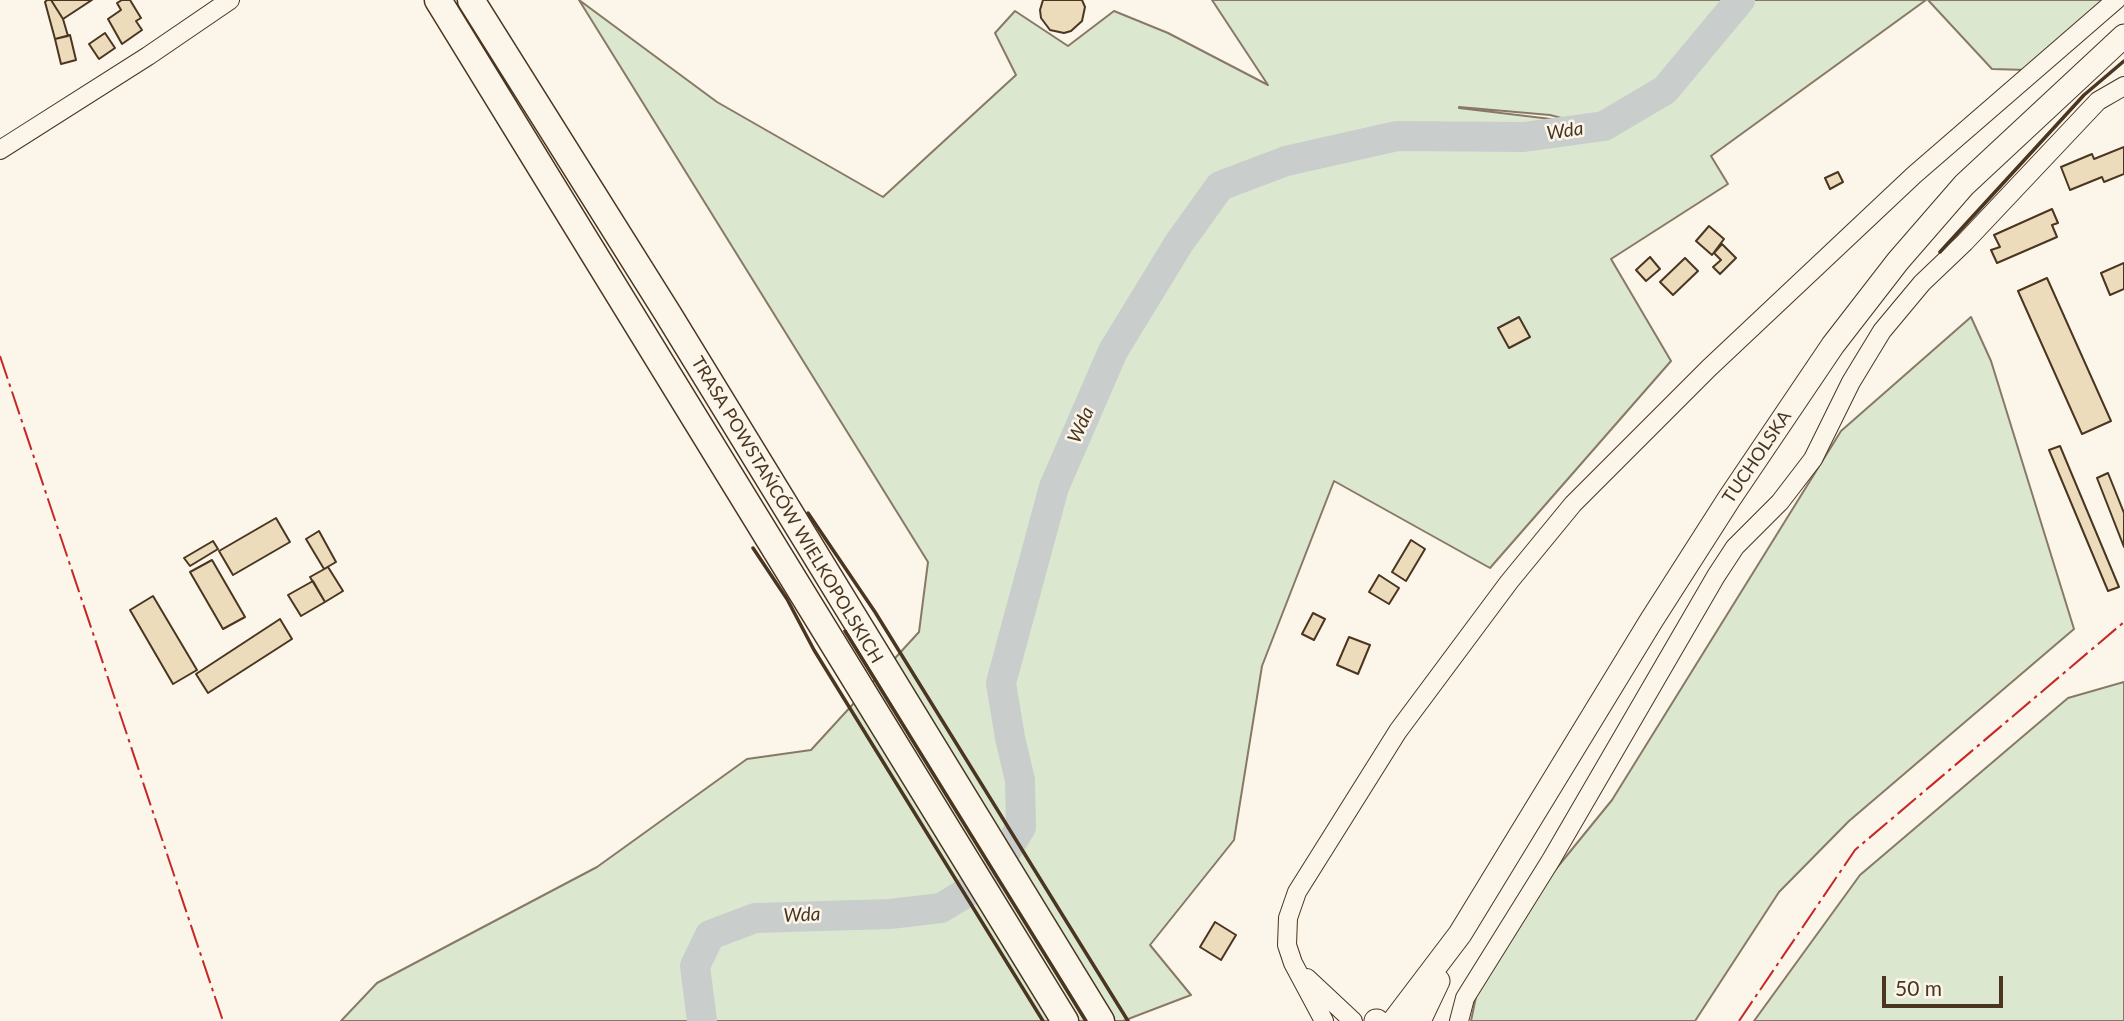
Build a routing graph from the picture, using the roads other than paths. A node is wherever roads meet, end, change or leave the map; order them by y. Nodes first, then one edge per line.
1 (230, 0) edge
2 (438, 0) edge
3 (471, 0) edge
4 (2116, 0) edge
5 (2124, 36) edge
6 (2124, 86) edge
7 (0, 150) edge
8 (1460, 934) junction
9 (1293, 963) junction
10 (1099, 1018) edge
11 (1065, 1021) edge
12 (1324, 1021) edge
13 (1353, 1021) edge
14 (1394, 1021) edge
15 (1419, 1021) edge
16 (1459, 1021) edge

1 - 7 street
2 - 11 highway, TRASA POWSTAŃCÓW WIELKOPOLSKICH
3 - 10 highway, TRASA POWSTAŃCÓW WIELKOPOLSKICH
4 - 9 street
5 - 8 main road, TUCHOLSKA
6 - 16 street
8 - 14 main road, TUCHOLSKA
8 - 15 main road, TUCHOLSKA
9 - 12 street
9 - 13 street

